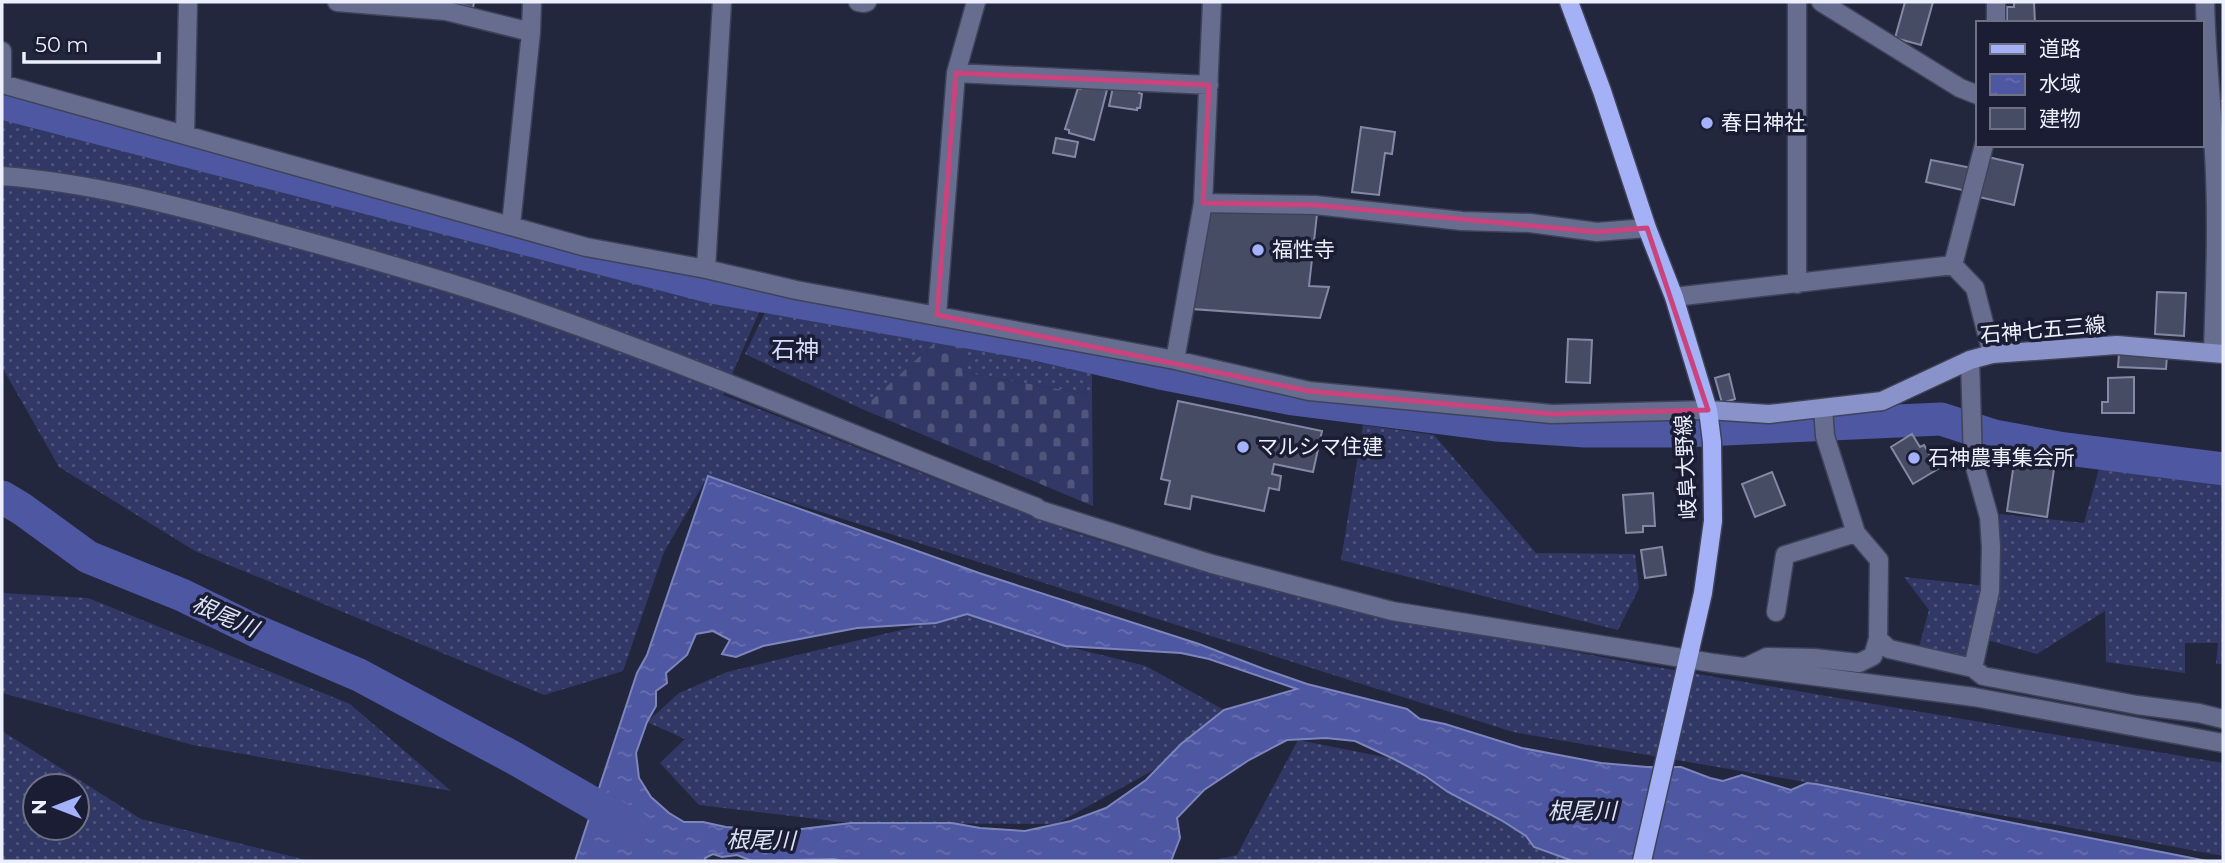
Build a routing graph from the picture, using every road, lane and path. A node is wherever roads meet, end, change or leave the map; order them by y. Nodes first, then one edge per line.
1 (188, 2) edge
2 (337, 2) edge
3 (532, 2) edge
4 (722, 2) edge
5 (858, 2) edge
6 (867, 2) edge
7 (976, 2) edge
8 (1212, 2) edge
9 (1569, 2) edge
10 (1797, 2) edge
11 (1821, 2) edge
12 (1996, 2) edge
13 (2205, 2) edge
14 (1996, 21) edge
15 (531, 32) junction
16 (2223, 41) edge
17 (2204, 50) edge
18 (2, 51) edge
19 (956, 73) junction
20 (2, 84) edge
21 (1209, 85) junction
22 (1976, 94) edge
23 (185, 134) junction
24 (1983, 147) edge
25 (2219, 156) edge
26 (2, 176) edge
27 (1203, 203) junction
28 (512, 225) junction
29 (1647, 228) junction
30 (1953, 265) junction
31 (706, 269) junction
32 (1797, 284) junction
33 (1674, 297) junction
34 (937, 315) junction
35 (2218, 353) edge
36 (1992, 354) junction
37 (1175, 360) junction
38 (1970, 360) junction
39 (1823, 412) junction
40 (1708, 414) junction
41 (1856, 533) junction
42 (1776, 612) dead end
43 (1878, 639) junction
44 (1687, 658) junction
45 (1746, 667) junction
46 (1973, 668) junction
47 (2223, 719) edge
48 (2223, 743) edge
49 (1642, 861) edge

1 - 23 street
2 - 15 street
3 - 15 street
4 - 31 street
5 - 6 street
7 - 19 street
8 - 21 street
9 - 29 main road, 岐阜大野線
10 - 32 street
11 - 22 street
12 - 14 street
13 - 17 street
15 - 28 street
16 - 17 street
17 - 25 street
18 - 20 street
19 - 21 street
19 - 34 street
20 - 23 street
21 - 27 street
23 - 28 street
24 - 30 street
25 - 35 street
26 - 44 street
27 - 29 street
27 - 37 street
28 - 31 street
29 - 33 main road, 岐阜大野線
30 - 32 street
30 - 36 street
31 - 34 street
32 - 33 street
33 - 40 main road, 岐阜大野線
34 - 37 street
35 - 36 main road, 石神七五三線
36 - 38 main road, 石神七五三線
37 - 40 street
38 - 39 main road, 石神七五三線
38 - 46 street
39 - 40 main road, 石神七五三線
39 - 41 street
40 - 44 main road, 岐阜大野線
41 - 42 street
41 - 43 street
43 - 45 street
43 - 46 street
44 - 45 street
44 - 49 main road, 岐阜大野線
45 - 48 street
46 - 47 street

